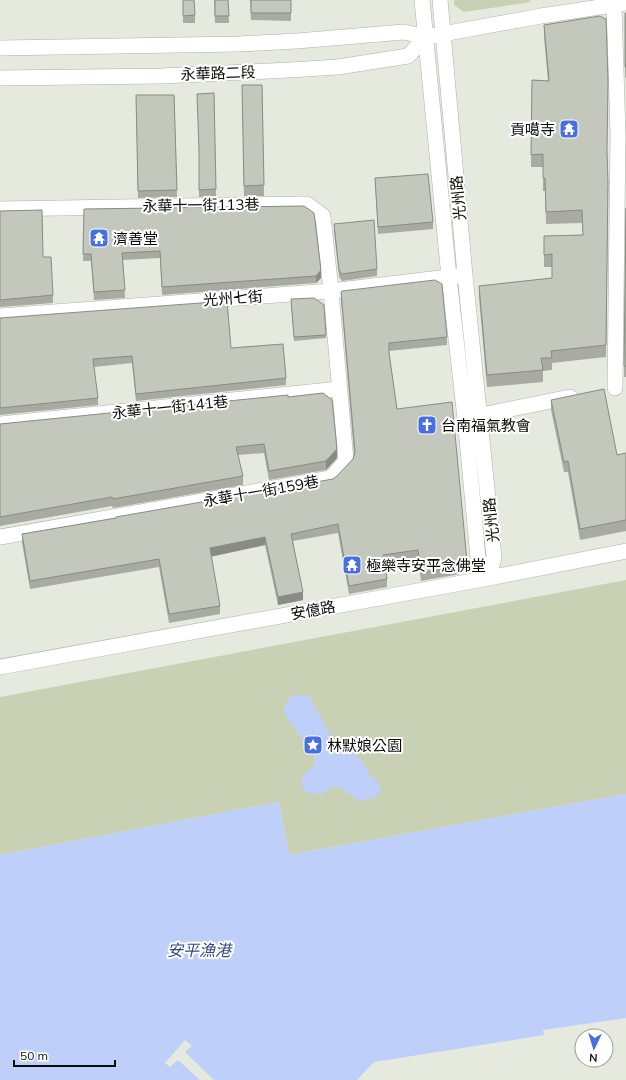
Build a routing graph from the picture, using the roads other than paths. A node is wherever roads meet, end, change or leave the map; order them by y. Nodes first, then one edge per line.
1 (422, 0) edge
2 (440, 0) edge
3 (620, 4) edge
4 (443, 33) junction
5 (426, 37) junction
6 (0, 48) edge
7 (0, 78) edge
8 (622, 135) edge
9 (0, 209) edge
10 (465, 275) junction
11 (449, 277) junction
12 (331, 291) junction
13 (0, 316) edge
14 (620, 387) edge
15 (339, 389) junction
16 (600, 391) edge
17 (585, 394) edge
18 (480, 414) junction
19 (465, 418) junction
20 (0, 424) edge
21 (0, 537) edge
22 (626, 551) edge
23 (489, 578) junction
24 (0, 667) edge

1 - 5 street, 光州路
2 - 4 street, 光州路
3 - 4 street, 永華路二段
3 - 8 street
4 - 5 street, 永華路二段
4 - 10 street, 光州路
5 - 6 street, 永華路二段
5 - 7 street, 永華路二段
5 - 11 street, 光州路
8 - 14 street
9 - 12 street, 永華十一街113巷
10 - 11 street, 光州七街
10 - 18 street, 光州路
11 - 12 street, 光州七街
11 - 19 street, 光州路
12 - 13 street, 光州七街
12 - 15 street, 永華十一街159巷
14 - 16 street
15 - 20 street, 永華十一街141巷
15 - 21 street, 永華十一街159巷
17 - 18 street
18 - 19 street
18 - 23 street, 光州路
19 - 23 street, 光州路
22 - 23 street, 安億路
23 - 24 street, 安億路

